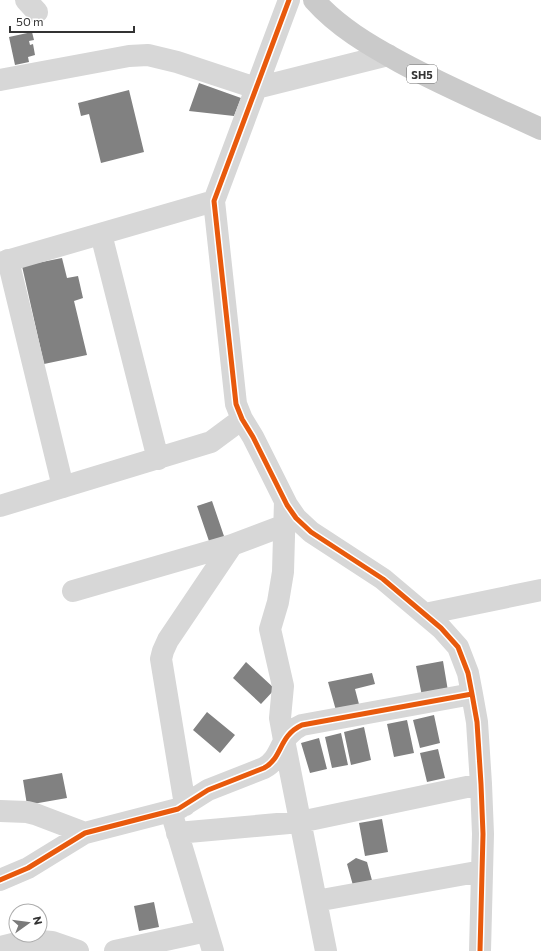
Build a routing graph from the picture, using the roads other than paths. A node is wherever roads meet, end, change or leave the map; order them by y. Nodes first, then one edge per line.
1 (314, 0) edge
2 (284, 1) edge
3 (388, 55) junction
4 (0, 80) edge
5 (256, 88) junction
6 (541, 129) edge
7 (214, 201) junction
8 (101, 234) junction
9 (4, 262) edge
10 (242, 419) junction
11 (158, 458) junction
12 (63, 487) junction
13 (286, 501) junction
14 (0, 506) edge
15 (285, 525) junction
16 (232, 545) junction
17 (541, 590) edge
18 (72, 591) dead end
19 (425, 614) junction
20 (472, 694) junction
21 (284, 740) junction
22 (481, 784) junction
23 (178, 808) junction
24 (0, 811) edge
25 (300, 822) junction
26 (85, 833) junction
27 (177, 833) junction
28 (482, 871) junction
29 (0, 880) edge
30 (316, 901) junction
31 (210, 941) edge
32 (481, 941) edge
33 (0, 947) edge
34 (78, 951) edge
35 (115, 951) edge
36 (326, 951) edge

1 - 3 main road, SH5
2 - 5 street
3 - 5 street
3 - 6 main road, SH5
4 - 5 street
5 - 7 street
7 - 8 street
7 - 10 street
8 - 9 street
8 - 11 street
9 - 12 street
10 - 11 street
10 - 13 street
11 - 12 street
12 - 14 street
13 - 15 street
13 - 19 street
15 - 16 street
15 - 21 street
16 - 18 street
16 - 23 street
17 - 19 street
19 - 20 street
20 - 21 street
20 - 22 street
21 - 23 street
21 - 25 street
22 - 25 street
22 - 28 street
23 - 26 street
23 - 27 street
24 - 26 street
25 - 27 street
25 - 30 street
26 - 29 street
27 - 31 street
28 - 30 street
28 - 32 street
30 - 36 street
31 - 35 street
33 - 34 street

